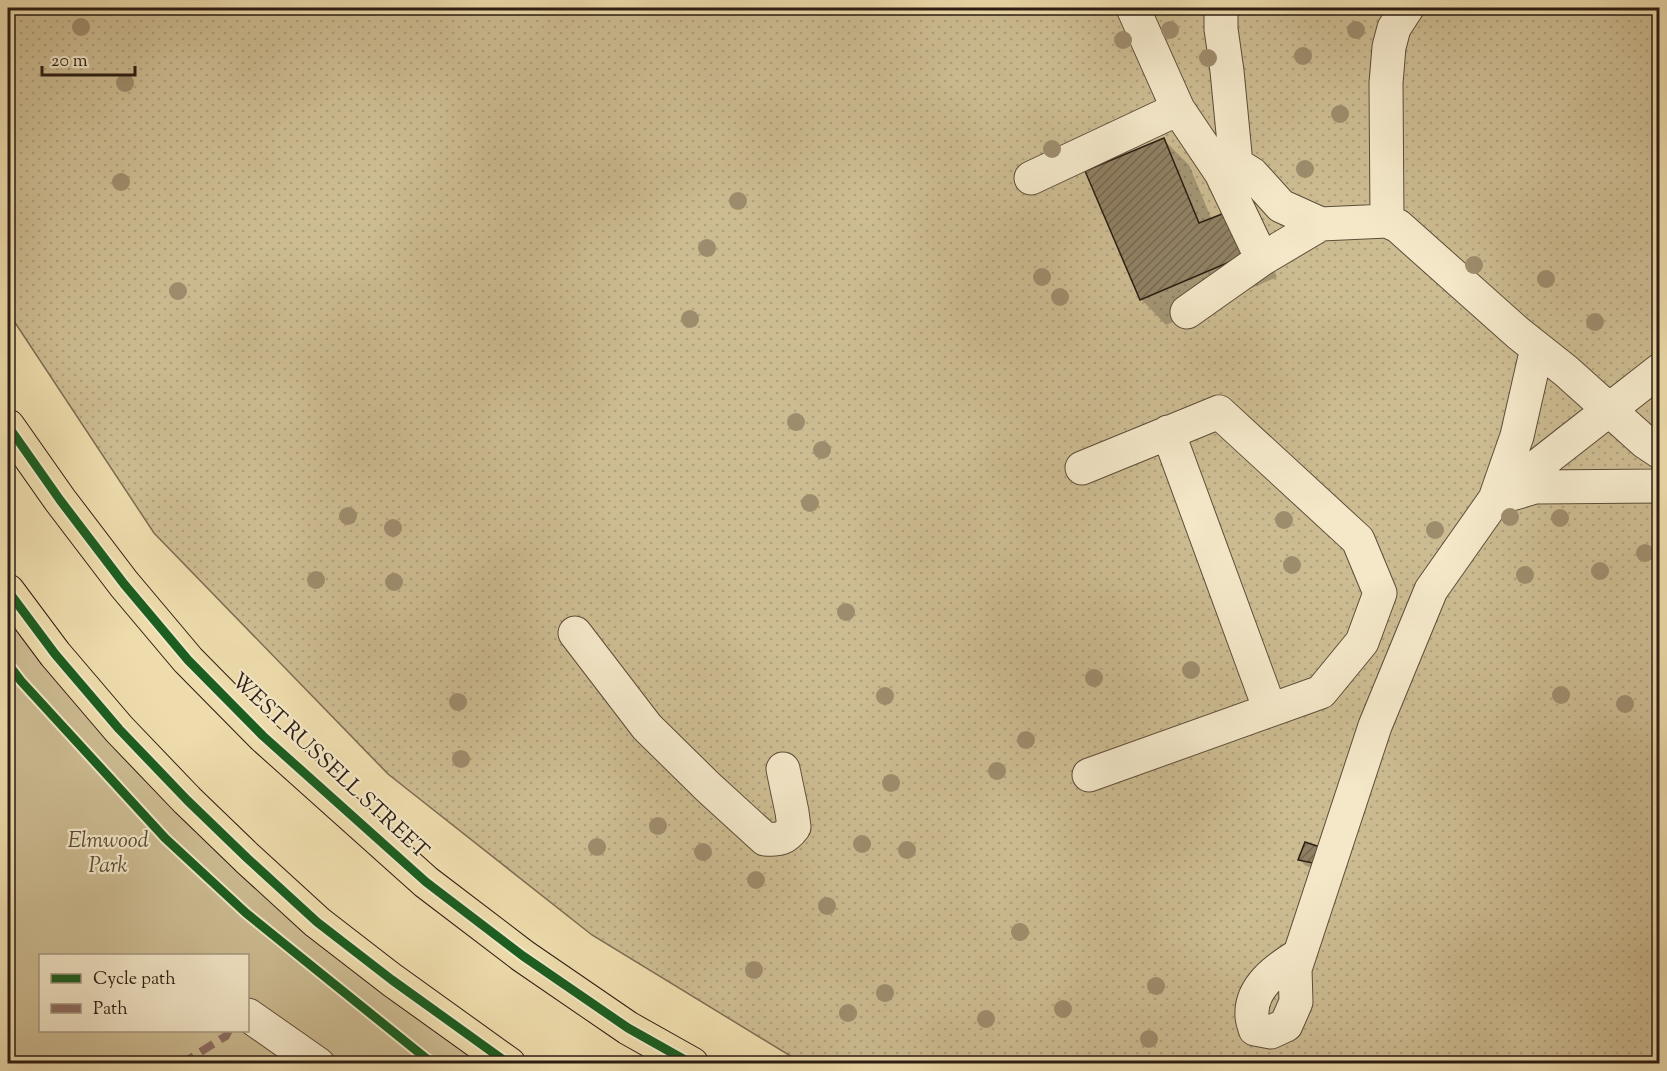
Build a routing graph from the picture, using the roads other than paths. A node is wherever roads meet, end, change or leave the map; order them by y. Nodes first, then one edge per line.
1 (1133, 8) edge
2 (1221, 8) edge
3 (1407, 8) edge
4 (1178, 109) junction
5 (1228, 168) junction
6 (1031, 178) dead end
7 (1387, 221) junction
8 (1321, 224) junction
9 (1262, 259) junction
10 (1187, 312) dead end
11 (1537, 348) junction
12 (1659, 370) edge
13 (1608, 410) junction
14 (8, 426) edge
15 (1168, 432) junction
16 (1659, 452) edge
17 (1082, 468) dead end
18 (1659, 486) edge
19 (1495, 499) junction
20 (8, 591) edge
21 (575, 633) dead end
22 (1270, 710) junction
23 (783, 769) dead end
24 (1089, 775) dead end
25 (1299, 955) dead end
26 (249, 1016) edge
27 (318, 1064) edge
28 (509, 1064) edge
29 (692, 1064) edge

1 - 4 lane
2 - 5 lane
3 - 7 lane
4 - 5 lane
4 - 6 lane
5 - 8 lane
5 - 9 lane
7 - 8 lane
7 - 11 lane
8 - 9 lane
9 - 10 lane
11 - 13 lane
11 - 19 lane
12 - 13 lane
13 - 16 lane
13 - 19 lane
14 - 29 highway, WEST RUSSELL STREET
15 - 17 lane
15 - 22 lane
15 - 22 lane
18 - 19 lane
19 - 25 lane
20 - 28 highway
21 - 23 lane
22 - 24 lane
26 - 27 lane

